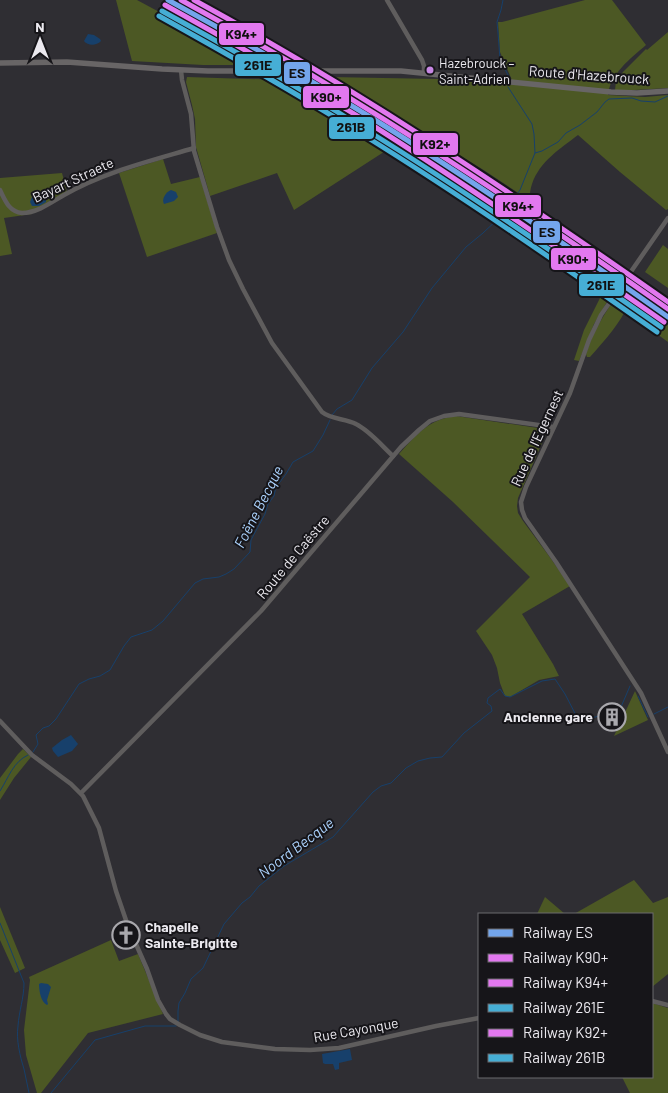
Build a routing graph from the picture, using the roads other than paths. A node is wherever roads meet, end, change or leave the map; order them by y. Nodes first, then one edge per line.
1 (387, 0) edge
2 (0, 63) edge
3 (181, 70) junction
4 (424, 73) junction
5 (668, 91) edge
6 (194, 148) junction
7 (0, 190) edge
8 (668, 218) edge
9 (553, 427) junction
10 (393, 456) junction
11 (0, 721) edge
12 (668, 752) edge
13 (81, 793) junction
14 (653, 1001) edge
15 (668, 1005) edge
16 (478, 1018) edge

1 - 4 street
2 - 3 main road, Route d'Hazebrouck
3 - 4 main road, Route d'Hazebrouck
3 - 6 street
4 - 5 main road, Route d'Hazebrouck
6 - 7 street, Bayart Straete
6 - 10 street
8 - 9 street, Rue de l'Egernest
9 - 10 street, Route de Caëstre
9 - 12 street, Rue de l'Egernest
10 - 13 street, Route de Caëstre
11 - 13 street
13 - 16 street, Rue Cayonque
14 - 15 street

